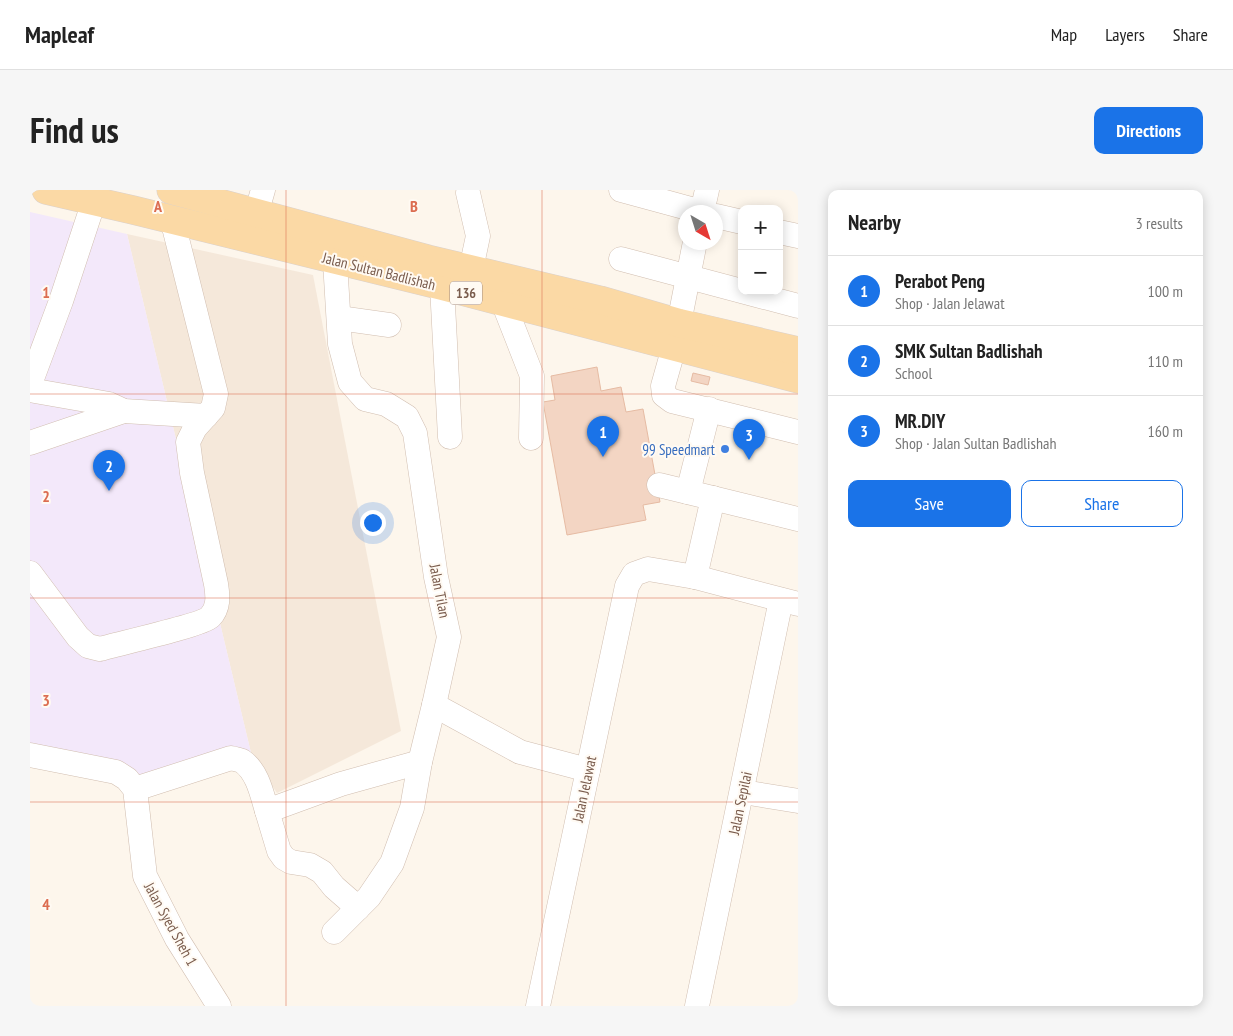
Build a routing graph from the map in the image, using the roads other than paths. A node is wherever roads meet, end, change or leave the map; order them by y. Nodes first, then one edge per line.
1 (52, 190) edge
2 (171, 190) edge
3 (621, 190) edge
4 (707, 190) edge
5 (468, 193) dead end
6 (94, 201) junction
7 (260, 202) edge
8 (678, 205) edge
9 (704, 205) edge
10 (723, 218) edge
11 (172, 219) junction
12 (738, 221) edge
13 (783, 233) edge
14 (798, 236) edge
15 (693, 250) edge
16 (621, 259) dead end
17 (335, 261) junction
18 (471, 269) junction
19 (687, 277) junction
20 (442, 286) junction
21 (503, 302) junction
22 (798, 306) edge
23 (338, 318) junction
24 (389, 325) dead end
25 (676, 335) junction
26 (798, 351) edge
27 (798, 379) edge
28 (30, 384) edge
29 (30, 390) edge
30 (709, 410) junction
31 (124, 411) junction
32 (206, 416) junction
33 (798, 432) edge
34 (450, 438) dead end
35 (530, 438) dead end
36 (30, 443) edge
37 (659, 485) dead end
38 (688, 492) junction
39 (713, 498) junction
40 (798, 519) edge
41 (30, 573) edge
42 (695, 577) junction
43 (790, 602) edge
44 (434, 705) junction
45 (30, 756) edge
46 (420, 762) junction
47 (588, 770) junction
48 (131, 784) junction
49 (743, 792) junction
50 (798, 801) edge
51 (267, 811) junction
52 (358, 908) junction
53 (334, 932) dead end
54 (219, 1006) edge
55 (538, 1006) edge
56 (697, 1006) edge

1 - 6 main road, Jalan Sultan Badlishah / 136
2 - 7 main road, Jalan Sultan Badlishah / 136
3 - 8 street
4 - 9 street
5 - 18 street
6 - 11 main road, Jalan Sultan Badlishah / 136
6 - 28 street
7 - 18 main road, Jalan Sultan Badlishah / 136
10 - 12 street
11 - 17 main road, Jalan Sultan Badlishah / 136
11 - 32 street
13 - 14 street
15 - 19 street
16 - 19 street
17 - 20 main road, Jalan Sultan Badlishah / 136
17 - 23 street, Jalan Tilan
18 - 25 main road, Jalan Sultan Badlishah / 136
19 - 22 street
19 - 25 street
20 - 21 main road, Jalan Sultan Badlishah / 136
20 - 34 street
21 - 25 main road, Jalan Sultan Badlishah / 136
21 - 35 street
23 - 24 street
23 - 44 street, Jalan Tilan
25 - 26 main road, Jalan Sultan Badlishah / 136
25 - 27 main road, Jalan Sultan Badlishah / 136
25 - 30 street
29 - 31 street
30 - 33 street
30 - 38 street
31 - 32 street
31 - 36 street
32 - 41 street
37 - 38 street
38 - 39 street
39 - 40 street
39 - 42 street
42 - 43 street
42 - 47 street, Jalan Jelawat
43 - 49 street, Jalan Sepilai
44 - 46 street, Jalan Tilan
44 - 47 street
45 - 48 street
46 - 51 street
46 - 52 street, Jalan Tilan
47 - 55 street, Jalan Jelawat
48 - 51 street
48 - 54 street, Jalan Syed Sheh 1
49 - 50 street
49 - 56 street, Jalan Sepilai
51 - 52 street
52 - 53 street, Jalan Tilan

